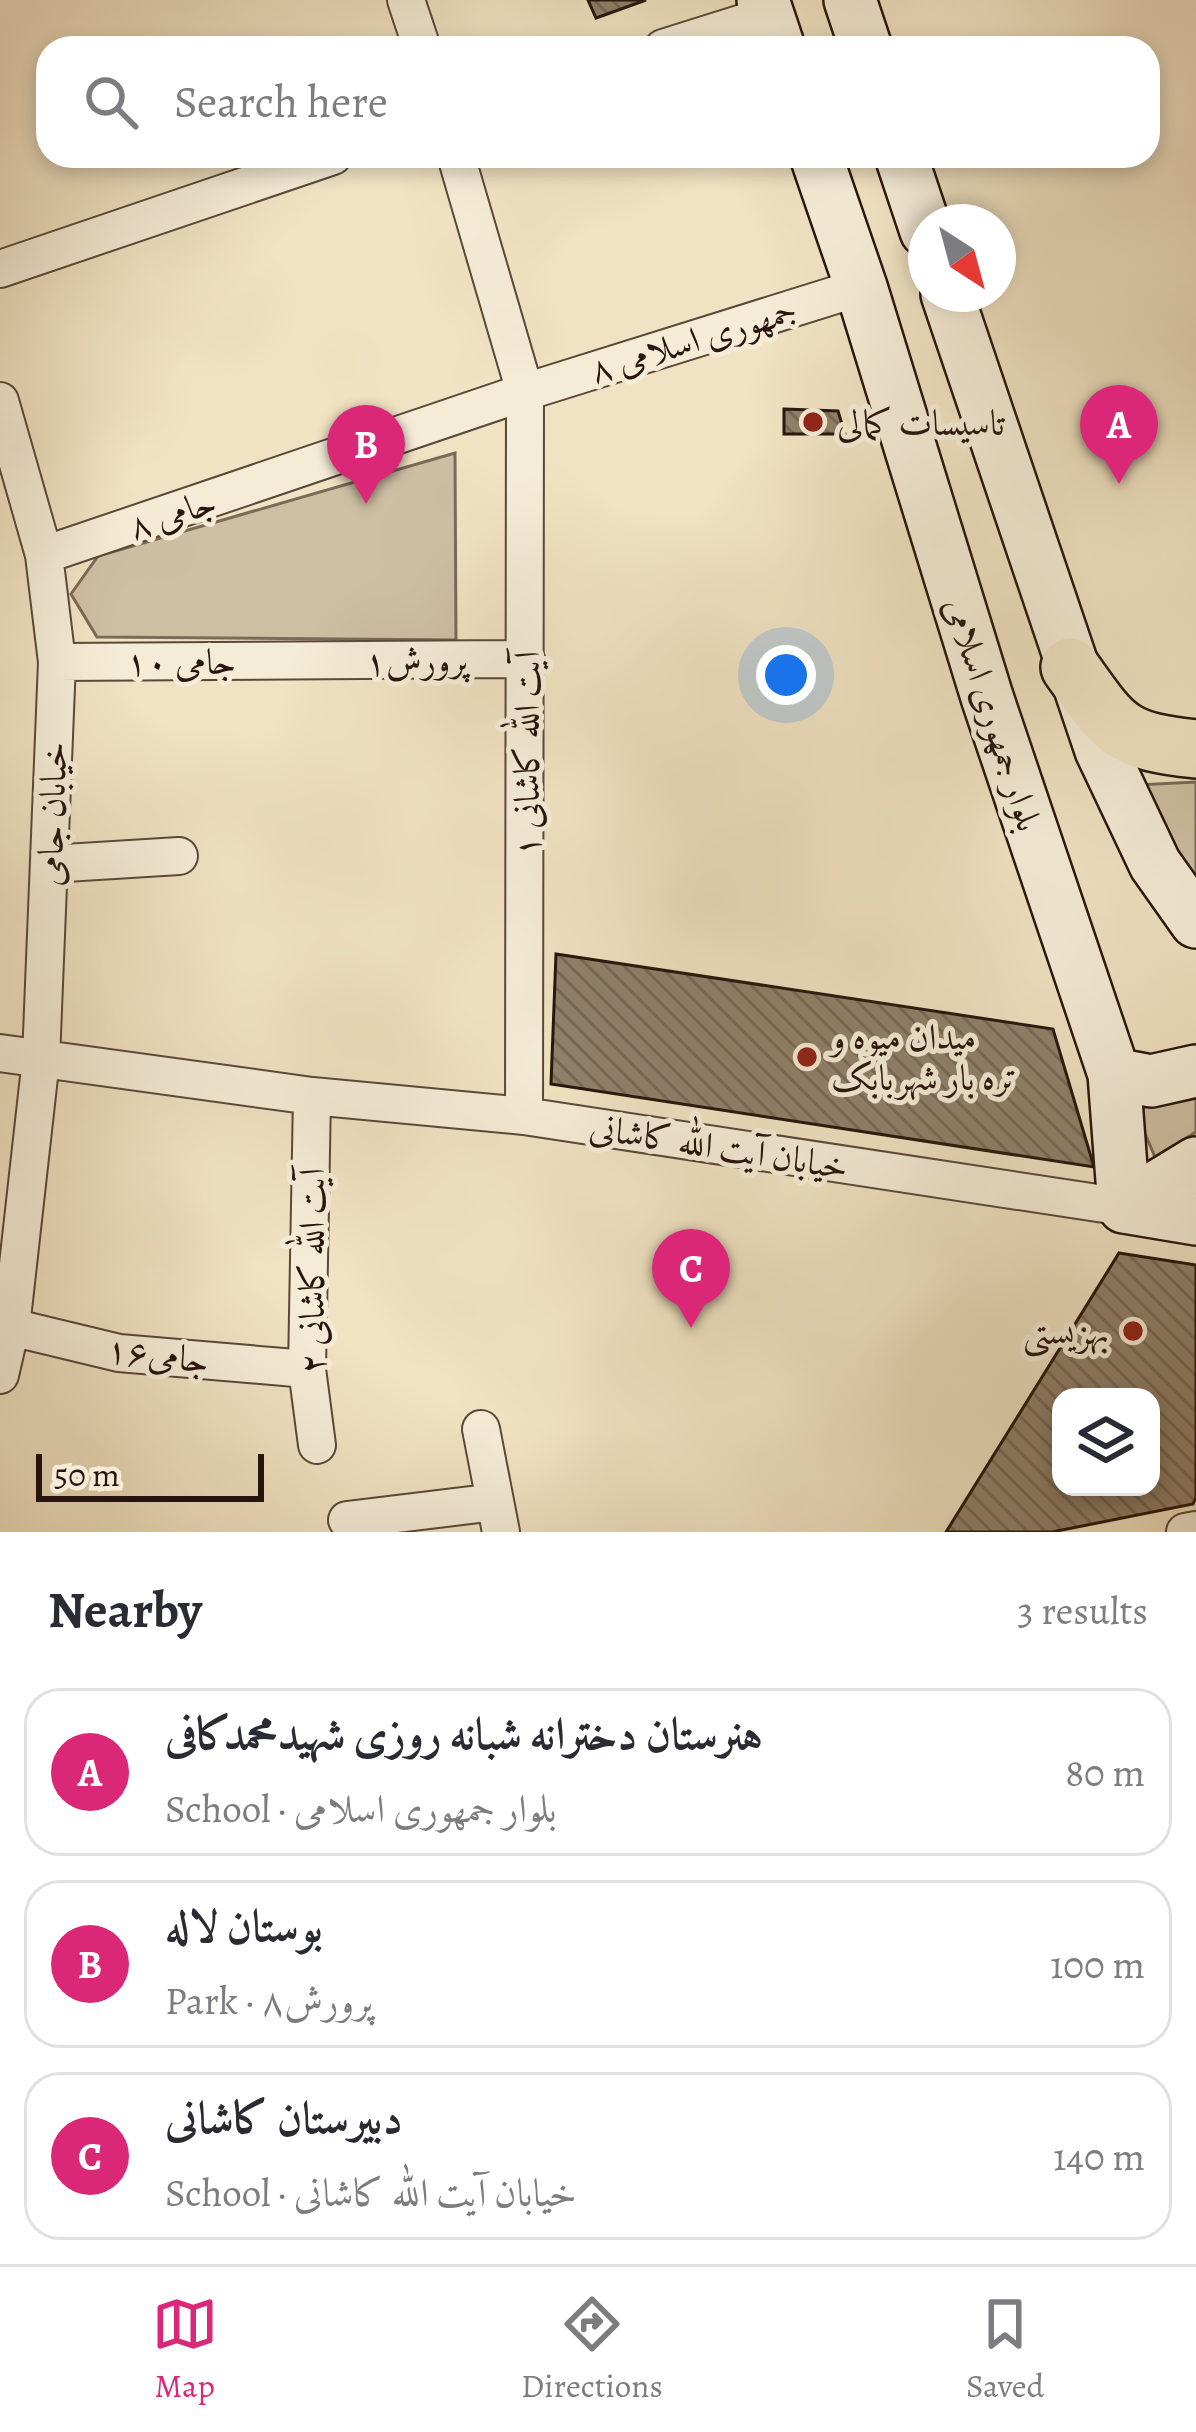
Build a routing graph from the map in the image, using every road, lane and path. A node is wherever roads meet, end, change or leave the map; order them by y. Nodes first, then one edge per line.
1 (406, 0) edge
2 (850, 0) edge
3 (770, 21) edge
4 (418, 36) edge
5 (711, 36) edge
6 (862, 36) edge
7 (298, 168) edge
8 (460, 168) edge
9 (820, 168) edge
10 (905, 168) edge
11 (917, 204) edge
12 (0, 269) edge
13 (861, 287) junction
14 (953, 312) edge
15 (525, 392) junction
16 (0, 401) edge
17 (300, 470) joint
18 (11, 478) edge
19 (44, 555) junction
20 (526, 659) junction
21 (306, 661) joint
22 (57, 662) junction
23 (1070, 667) junction
24 (1196, 749) edge
25 (179, 856) dead end
26 (49, 864) junction
27 (1196, 922) edge
28 (0, 1053) edge
29 (41, 1059) junction
30 (1196, 1071) edge
31 (1114, 1074) junction
32 (312, 1096) junction
33 (524, 1116) junction
34 (1196, 1162) edge
35 (1124, 1207) junction
36 (1196, 1219) edge
37 (11, 1327) junction
38 (307, 1369) junction
39 (0, 1375) edge
40 (481, 1429) dead end
41 (317, 1445) dead end
42 (498, 1517) edge
43 (347, 1520) dead end
44 (1196, 1530) edge
45 (1185, 1532) edge

1 - 4 street
2 - 6 street
3 - 5 street
7 - 12 street
8 - 15 street, آیت الله کاشانی ۱
9 - 13 street, بلوار جمهوری اسلامی
10 - 11 street
13 - 15 street, جمهوری اسلامی ۸
13 - 31 street, بلوار جمهوری اسلامی
14 - 23 street
15 - 17 street, جمهوری اسلامی ۸
15 - 20 street, آیت الله کاشانی ۱
16 - 18 street, خیابان جامی
17 - 19 street, جامی ۸
18 - 19 street, خیابان جامی
19 - 22 street, خیابان جامی
20 - 21 street, پرورش۱
20 - 33 street, آیت الله کاشانی ۱
21 - 22 street, جامی ۱۰
22 - 26 street, خیابان جامی
23 - 24 main road
23 - 27 street
25 - 26 street
26 - 29 street, خیابان جامی
28 - 29 street, خیابان آیت الله کاشانی
29 - 32 street, خیابان آیت الله کاشانی
29 - 37 street, خیابان جامی
30 - 31 street
31 - 35 street, بلوار جمهوری اسلامی
32 - 33 street, خیابان آیت الله کاشانی
32 - 38 street, آیت الله کاشانی ۲
33 - 35 street, خیابان آیت الله کاشانی
34 - 35 street
35 - 36 street
37 - 38 street, جامی۱۶
37 - 39 street, خیابان جامی
38 - 41 street, آیت الله کاشانی ۲
40 - 42 street
42 - 43 street
44 - 45 street

